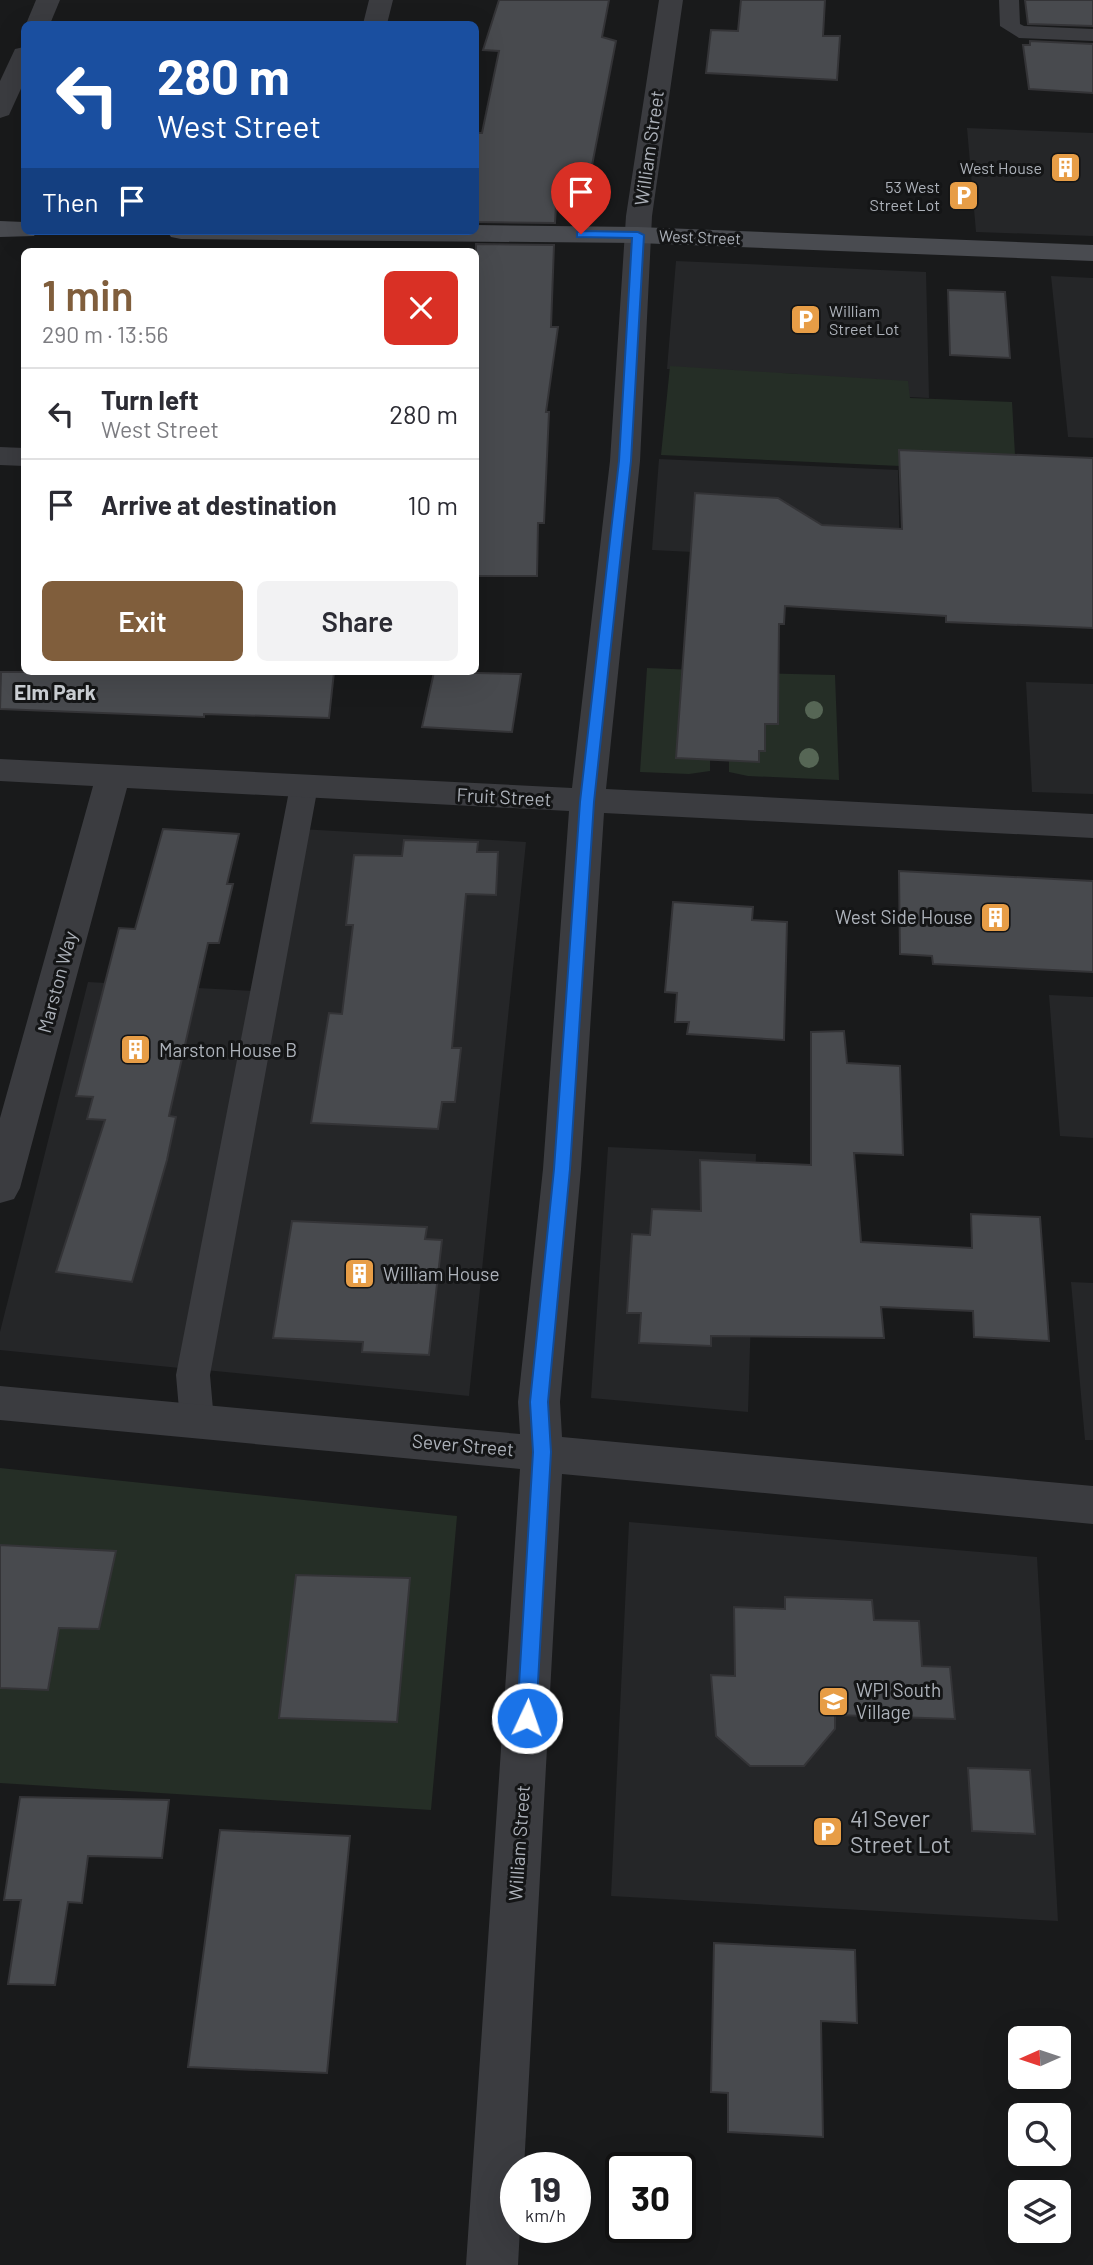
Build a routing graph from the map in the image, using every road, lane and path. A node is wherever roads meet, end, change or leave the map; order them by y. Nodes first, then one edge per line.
1 (48, 0) edge
2 (381, 0) edge
3 (671, 0) edge
4 (1009, 0) edge
5 (39, 21) edge
6 (376, 21) edge
7 (1093, 35) edge
8 (21, 61) edge
9 (0, 110) edge
10 (0, 229) edge
11 (21, 230) edge
12 (479, 234) edge
13 (638, 235) junction
14 (1093, 253) edge
15 (0, 456) edge
16 (21, 457) edge
17 (0, 769) edge
18 (113, 776) junction
19 (304, 786) junction
20 (587, 802) junction
21 (1093, 826) edge
22 (0, 1188) edge
23 (0, 1403) edge
24 (197, 1421) junction
25 (542, 1452) junction
26 (1093, 1505) edge
27 (492, 2265) edge

1 - 5 street
2 - 6 street
3 - 13 street, William Street
4 - 7 lane
8 - 9 street
10 - 11 street
12 - 13 street, West Street
13 - 14 street, West Street
13 - 20 street, William Street
15 - 16 street
17 - 18 street, Fruit Street
18 - 19 street, Fruit Street
18 - 22 street, Marston Way
19 - 20 street, Fruit Street
19 - 24 lane
20 - 21 street, Fruit Street
20 - 25 street, William Street
23 - 24 street, Sever Street
24 - 25 street, Sever Street
25 - 26 street, Sever Street
25 - 27 street, William Street

